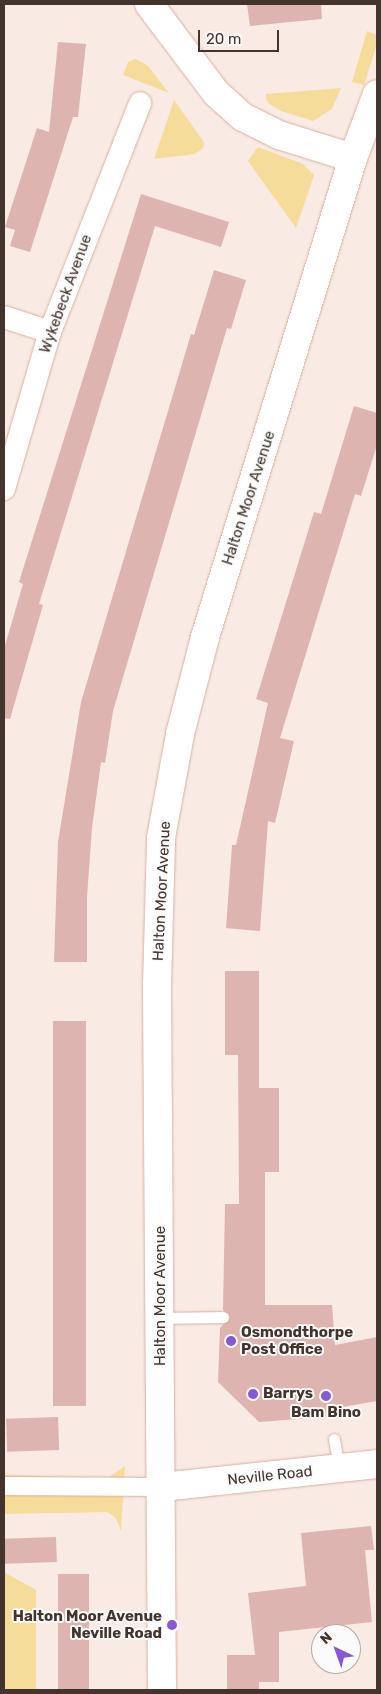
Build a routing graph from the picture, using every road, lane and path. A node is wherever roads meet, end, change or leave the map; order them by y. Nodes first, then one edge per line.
1 (149, 4) edge
2 (377, 94) edge
3 (140, 103) dead end
4 (353, 158) junction
5 (4, 316) edge
6 (50, 332) junction
7 (4, 489) edge
8 (223, 1317) dead end
9 (161, 1318) junction
10 (334, 1438) dead end
11 (377, 1464) edge
12 (339, 1468) junction
13 (4, 1486) edge
14 (162, 1488) junction
15 (162, 1690) edge

1 - 4 street
2 - 4 street, Halton Moor Avenue
3 - 6 street, Wykebeck Avenue
4 - 9 street, Halton Moor Avenue
5 - 6 street
6 - 7 street, Wykebeck Avenue
8 - 9 lane
9 - 14 street, Halton Moor Avenue
10 - 12 lane
11 - 12 street, Neville Road
12 - 14 street, Neville Road
13 - 14 street
14 - 15 street, Halton Moor Avenue

